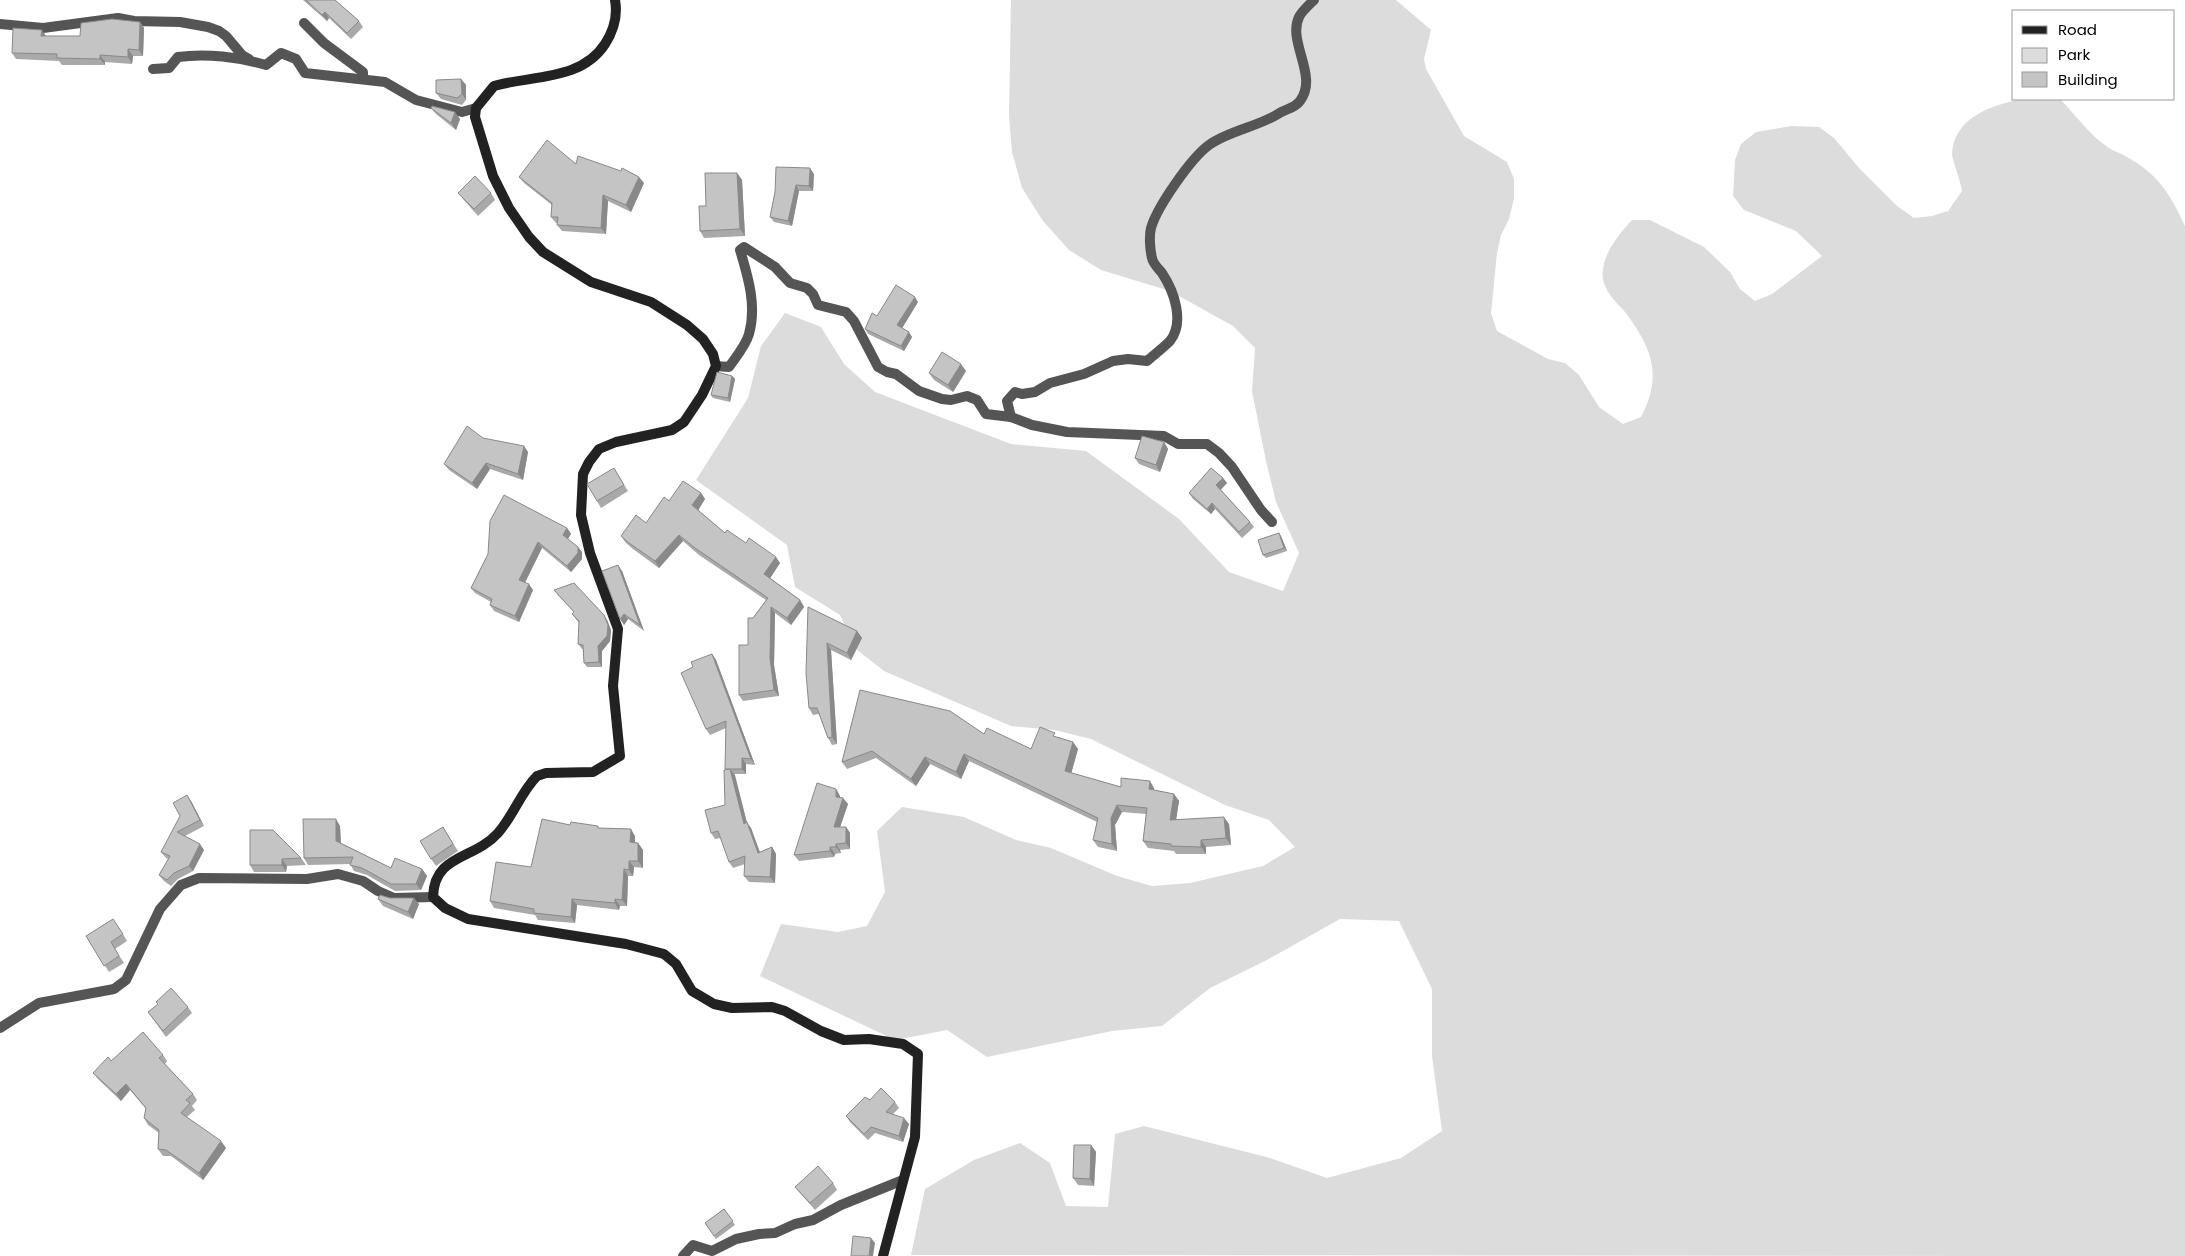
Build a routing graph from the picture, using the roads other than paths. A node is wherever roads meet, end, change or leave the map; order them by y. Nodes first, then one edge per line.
1 (615, 0) edge
2 (1314, 0) edge
3 (304, 23) dead end
4 (0, 24) edge
5 (255, 62) junction
6 (153, 69) dead end
7 (363, 79) junction
8 (476, 108) junction
9 (716, 366) junction
10 (1011, 417) junction
11 (1272, 522) dead end
12 (434, 897) junction
13 (0, 1028) edge
14 (903, 1180) junction
15 (683, 1256) edge
16 (883, 1256) edge

1 - 8 street
2 - 10 street
3 - 7 street
4 - 5 street
5 - 6 street
5 - 7 street
7 - 8 street
8 - 9 street
9 - 10 street
9 - 12 street
10 - 11 street
12 - 13 street
12 - 14 street
14 - 15 street
14 - 16 street

